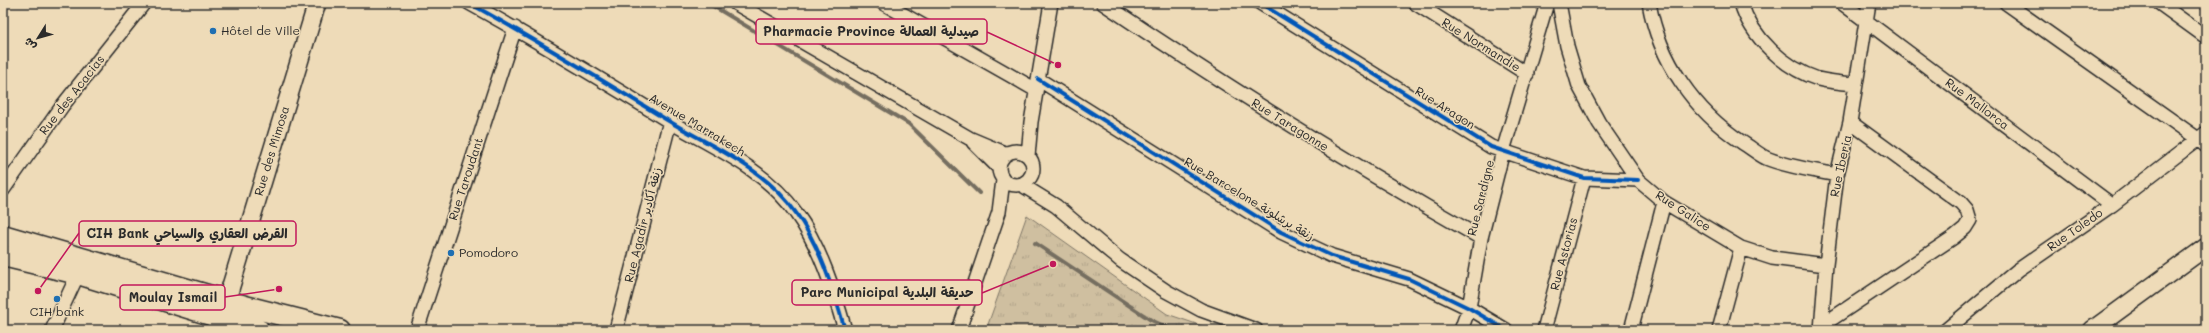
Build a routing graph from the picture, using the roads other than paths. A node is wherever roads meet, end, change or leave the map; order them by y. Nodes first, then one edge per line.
1 (144, 3) edge
2 (317, 3) edge
3 (469, 3) edge
4 (735, 3) edge
5 (883, 3) edge
6 (1051, 3) edge
7 (1103, 3) edge
8 (1260, 3) edge
9 (1414, 3) edge
10 (1547, 3) edge
11 (1559, 3) edge
12 (1649, 3) edge
13 (1741, 3) edge
14 (1842, 3) edge
15 (1869, 3) edge
16 (2006, 3) edge
17 (2159, 3) edge
18 (1866, 20) junction
19 (515, 28) junction
20 (2206, 37) edge
21 (1527, 74) junction
22 (1855, 84) junction
23 (1037, 85) junction
24 (670, 121) junction
25 (1030, 122) junction
26 (1850, 122) junction
27 (969, 138) junction
28 (2203, 139) edge
29 (1504, 151) junction
30 (1010, 153) junction
31 (1028, 156) junction
32 (1001, 174) junction
33 (1032, 174) junction
34 (1837, 175) junction
35 (1584, 178) junction
36 (1638, 180) junction
37 (1019, 185) junction
38 (3, 190) edge
39 (1664, 202) junction
40 (2112, 205) junction
41 (1056, 206) junction
42 (999, 212) junction
43 (3, 235) edge
44 (1481, 238) junction
45 (2206, 247) edge
46 (1741, 248) junction
47 (4, 256) edge
48 (1826, 265) junction
49 (78, 274) junction
50 (1469, 308) junction
51 (220, 316) edge
52 (1821, 328) edge
53 (2095, 329) edge
54 (52, 330) edge
55 (260, 330) edge
56 (340, 330) edge
57 (417, 330) edge
58 (616, 330) edge
59 (846, 330) edge
60 (959, 330) edge
61 (1256, 330) edge
62 (1462, 330) edge
63 (1506, 330) edge
64 (1544, 330) edge
65 (1631, 330) edge
66 (1719, 330) edge
67 (1946, 330) edge

1 - 38 street, Rue des Acacias
2 - 51 main road, Rue des Mimosa
3 - 19 street, Avenue Marrakech
4 - 27 street
5 - 23 street, Rue Barcelone زنقة برشلونة
6 - 23 street
7 - 44 street, Rue Taragonne
8 - 29 street, Rue Aragon
9 - 21 street, Rue Normandie
10 - 21 street, Rue Sardigne
11 - 36 street, Rue Galice
12 - 34 street
13 - 22 street
14 - 18 street, Rue Mallorca
15 - 18 street, Rue Iberia
16 - 28 street
17 - 20 street
18 - 22 street, Rue Iberia
18 - 40 street, Rue Mallorca
19 - 24 street, Avenue Marrakech
19 - 57 street, Rue Taroudant
21 - 29 street, Rue Sardigne
22 - 26 street, Rue Iberia
23 - 25 street
23 - 50 street, Rue Barcelone زنقة برشلونة
24 - 58 street, Rue Agadir زنقة أكادير
24 - 59 street, Avenue Marrakech
25 - 30 street
25 - 31 street
26 - 34 street, Rue Iberia
26 - 52 street
27 - 30 street
27 - 32 street
28 - 40 street, Rue Toledo
29 - 35 street, Rue Aragon
29 - 44 street, Rue Sardigne
30 - 31 street
30 - 32 street
31 - 33 street
32 - 37 street
32 - 42 street
33 - 37 street
33 - 41 street
34 - 48 street, Rue Iberia
35 - 36 street, Rue Aragon
35 - 64 street, Rue Astorias
36 - 39 street, Rue Galice
37 - 41 street
37 - 42 street
39 - 46 street, Rue Galice
39 - 65 street
40 - 67 street, Rue Toledo
41 - 61 street
42 - 60 street
43 - 51 highway
44 - 50 street, Rue Sardigne
45 - 53 main road
46 - 48 street, Rue Galice
46 - 66 street
47 - 49 highway
48 - 52 street, Rue Iberia
49 - 51 highway
49 - 54 street
50 - 62 street, Rue Sardigne
50 - 63 street, Rue Barcelone زنقة برشلونة
51 - 55 highway
51 - 56 highway

